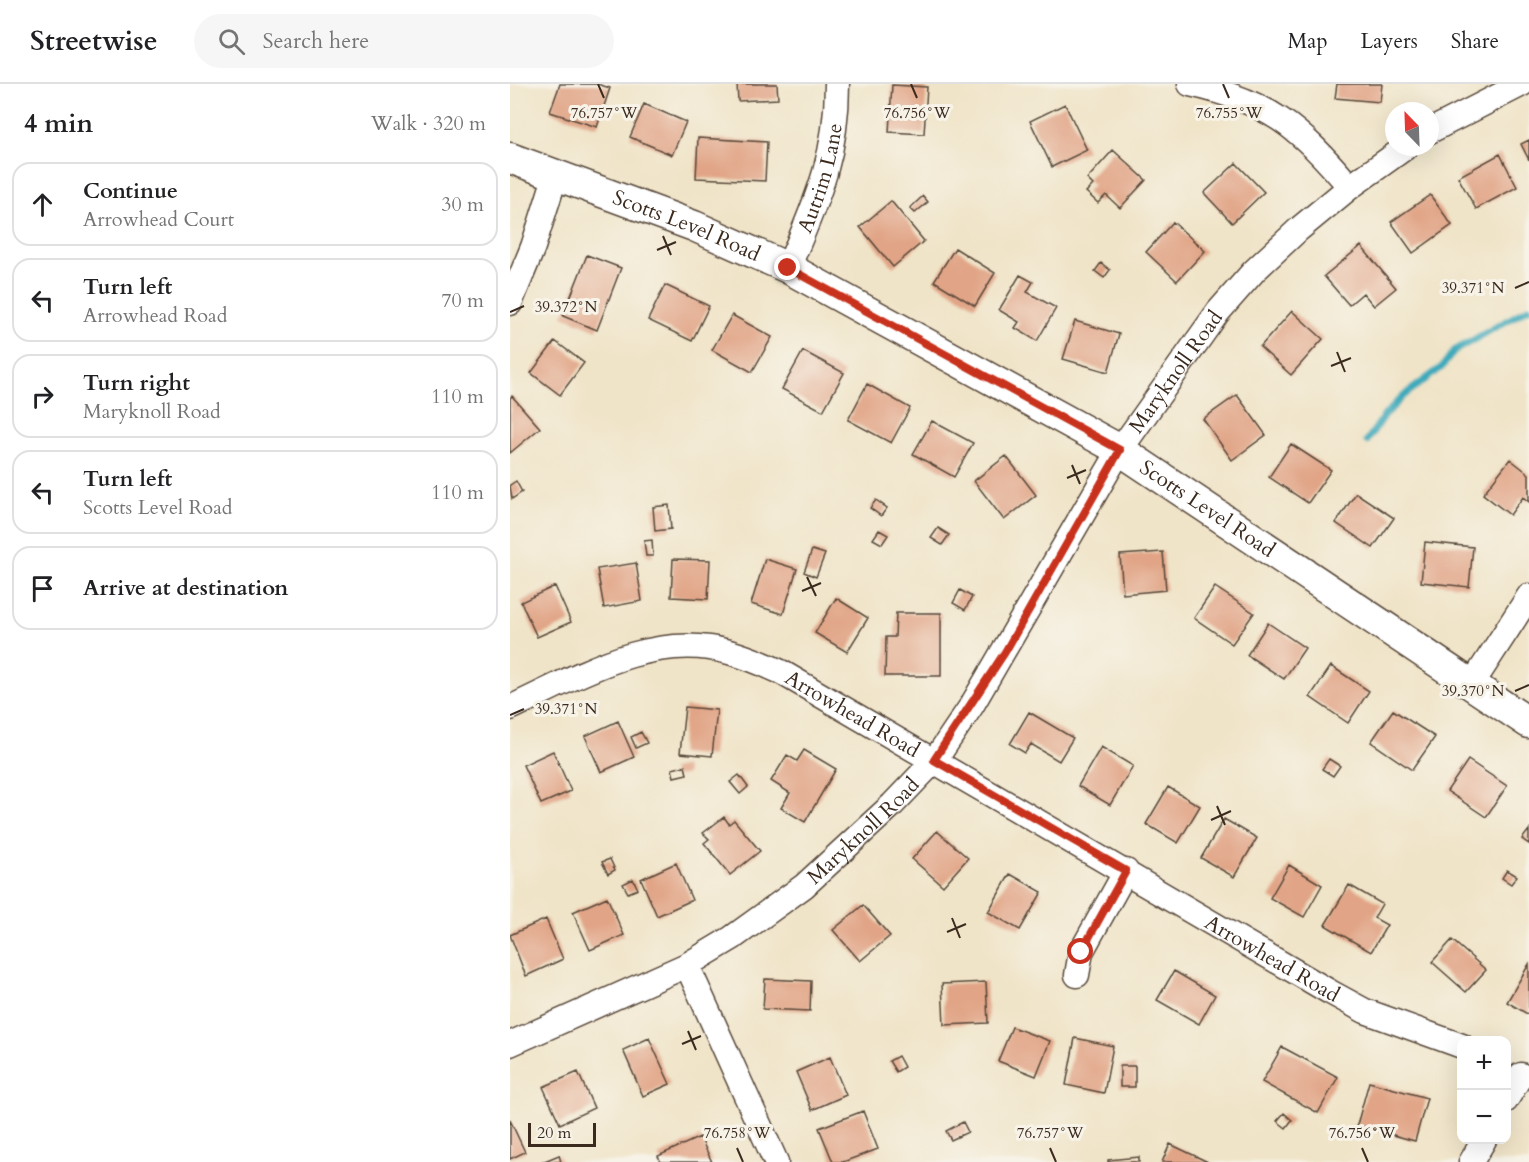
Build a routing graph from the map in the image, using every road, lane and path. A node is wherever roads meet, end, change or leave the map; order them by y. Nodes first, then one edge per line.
1 (837, 84) edge
2 (1190, 84) edge
3 (1522, 84) edge
4 (1439, 126) edge
5 (1393, 156) edge
6 (510, 158) edge
7 (556, 174) junction
8 (1350, 187) junction
9 (788, 268) junction
10 (510, 303) edge
11 (1120, 450) junction
12 (1529, 596) edge
13 (1472, 684) junction
14 (510, 708) edge
15 (1529, 723) edge
16 (934, 760) junction
17 (1126, 871) junction
18 (687, 964) junction
19 (1077, 975) dead end
20 (510, 1044) edge
21 (1457, 1045) edge
22 (1519, 1074) edge
23 (1511, 1090) edge
24 (1482, 1144) edge
25 (776, 1162) edge
26 (1471, 1162) edge

1 - 9 street, Autrim Lane
2 - 8 street
3 - 4 street
5 - 8 street, Maryknoll Road
6 - 7 street, Scotts Level Road
7 - 9 street, Scotts Level Road
7 - 10 street
8 - 11 street, Maryknoll Road
9 - 11 street, Scotts Level Road
11 - 13 street, Scotts Level Road
11 - 16 street, Maryknoll Road
12 - 13 street
13 - 15 street, Scotts Level Road
14 - 16 street, Arrowhead Road
16 - 17 street, Arrowhead Road
16 - 18 street, Maryknoll Road
17 - 19 street
17 - 21 street, Arrowhead Road
18 - 20 street, Maryknoll Road
18 - 25 street
22 - 23 street
24 - 26 street

